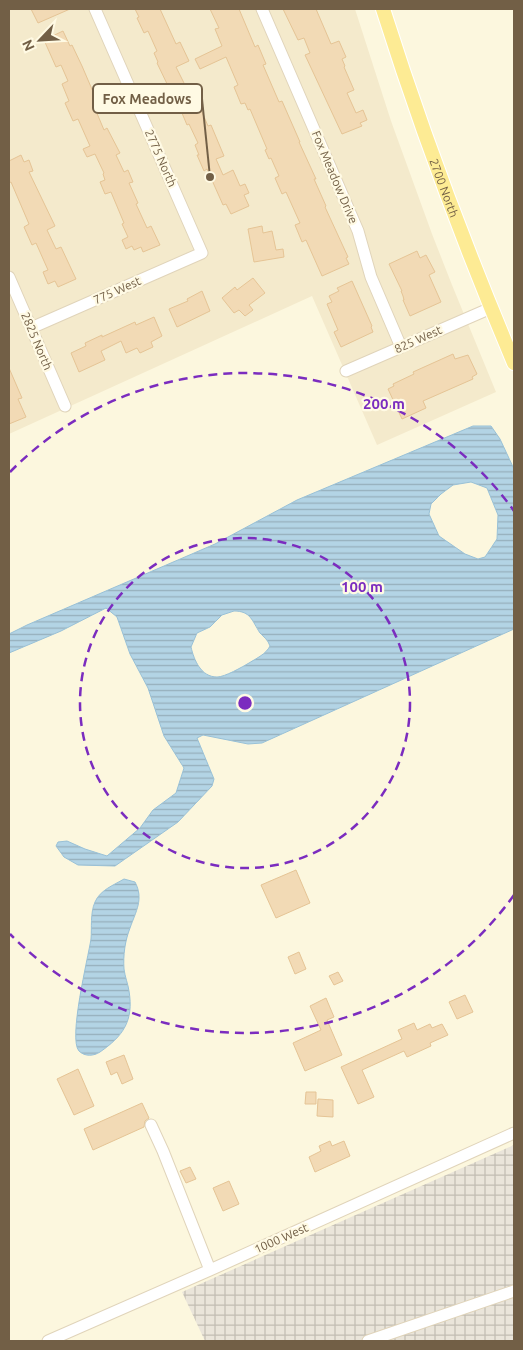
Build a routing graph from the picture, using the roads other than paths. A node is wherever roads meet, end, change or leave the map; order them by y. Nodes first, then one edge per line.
1 (95, 9) edge
2 (262, 9) edge
3 (383, 9) edge
4 (202, 252) joint
5 (9, 277) edge
6 (491, 308) junction
7 (31, 328) junction
8 (401, 347) junction
9 (514, 363) edge
10 (346, 372) dead end
11 (65, 406) dead end
12 (151, 1125) dead end
13 (514, 1133) edge
14 (210, 1270) junction
15 (514, 1291) edge
16 (48, 1341) edge
17 (368, 1341) edge

1 - 4 street, 2775 North
2 - 8 street, Fox Meadow Drive
3 - 6 main road, 2700 North
4 - 7 street, 775 West
5 - 7 street, 2825 North
6 - 8 street, 825 West
6 - 9 main road, 2700 North
7 - 11 street, 2825 North
8 - 10 street, 825 West
12 - 14 street
13 - 14 street, 1000 West
14 - 16 street, 1000 West
15 - 17 street

